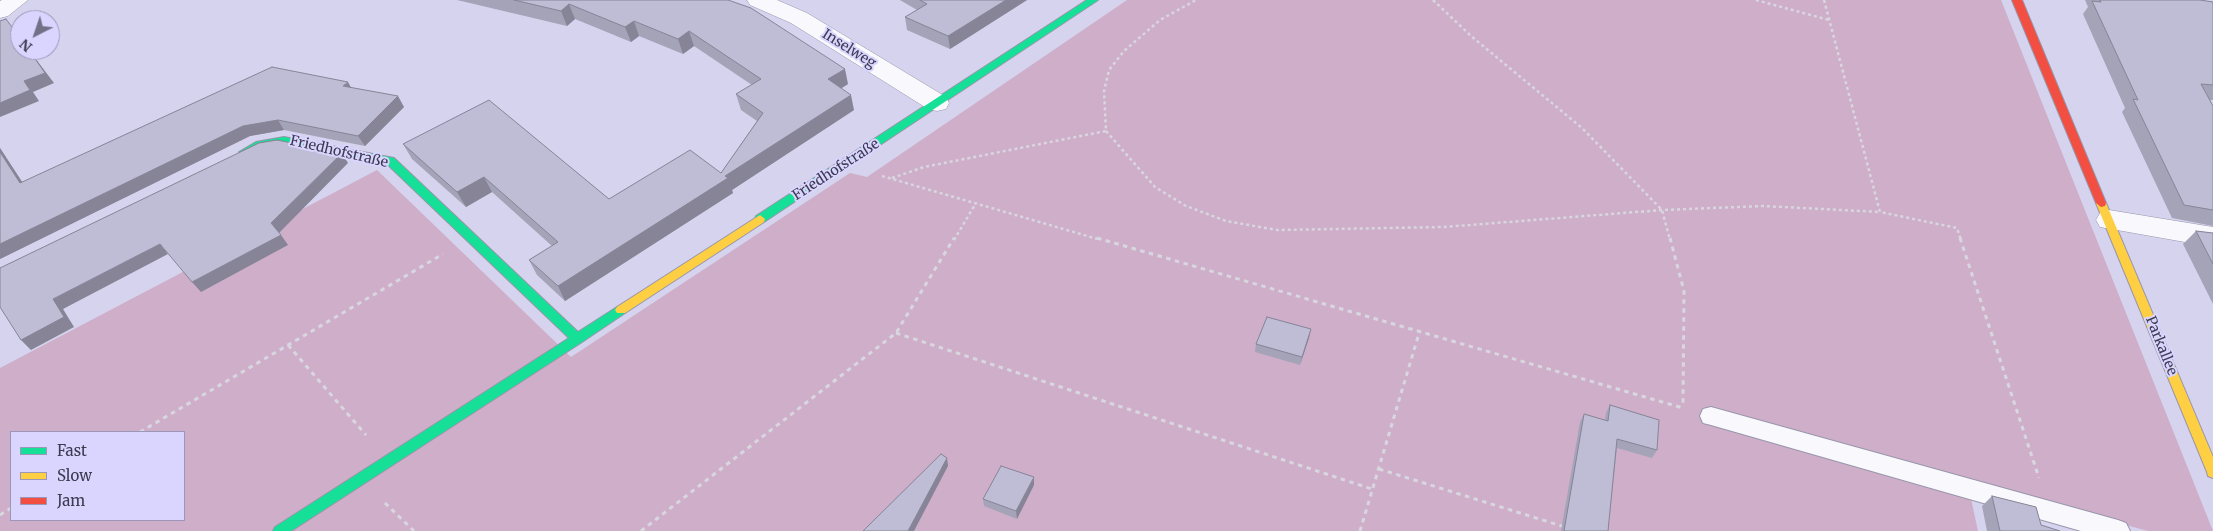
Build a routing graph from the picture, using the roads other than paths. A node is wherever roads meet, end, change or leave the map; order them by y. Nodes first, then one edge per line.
1 (17, 0) edge
2 (758, 0) edge
3 (1093, 0) edge
4 (2017, 0) edge
5 (0, 11) edge
6 (937, 104) junction
7 (234, 157) edge
8 (2109, 220) junction
9 (2213, 236) edge
10 (578, 339) junction
11 (1711, 416) road end
12 (2213, 472) edge
13 (280, 531) edge
14 (2118, 531) edge

1 - 5 street
2 - 6 street, Inselweg
3 - 6 street, Friedhofstraße
4 - 8 street, Parkallee
6 - 10 street, Friedhofstraße
7 - 10 street, Friedhofstraße
8 - 9 street
8 - 12 street, Parkallee
10 - 13 street, Friedhofstraße
11 - 14 lane

